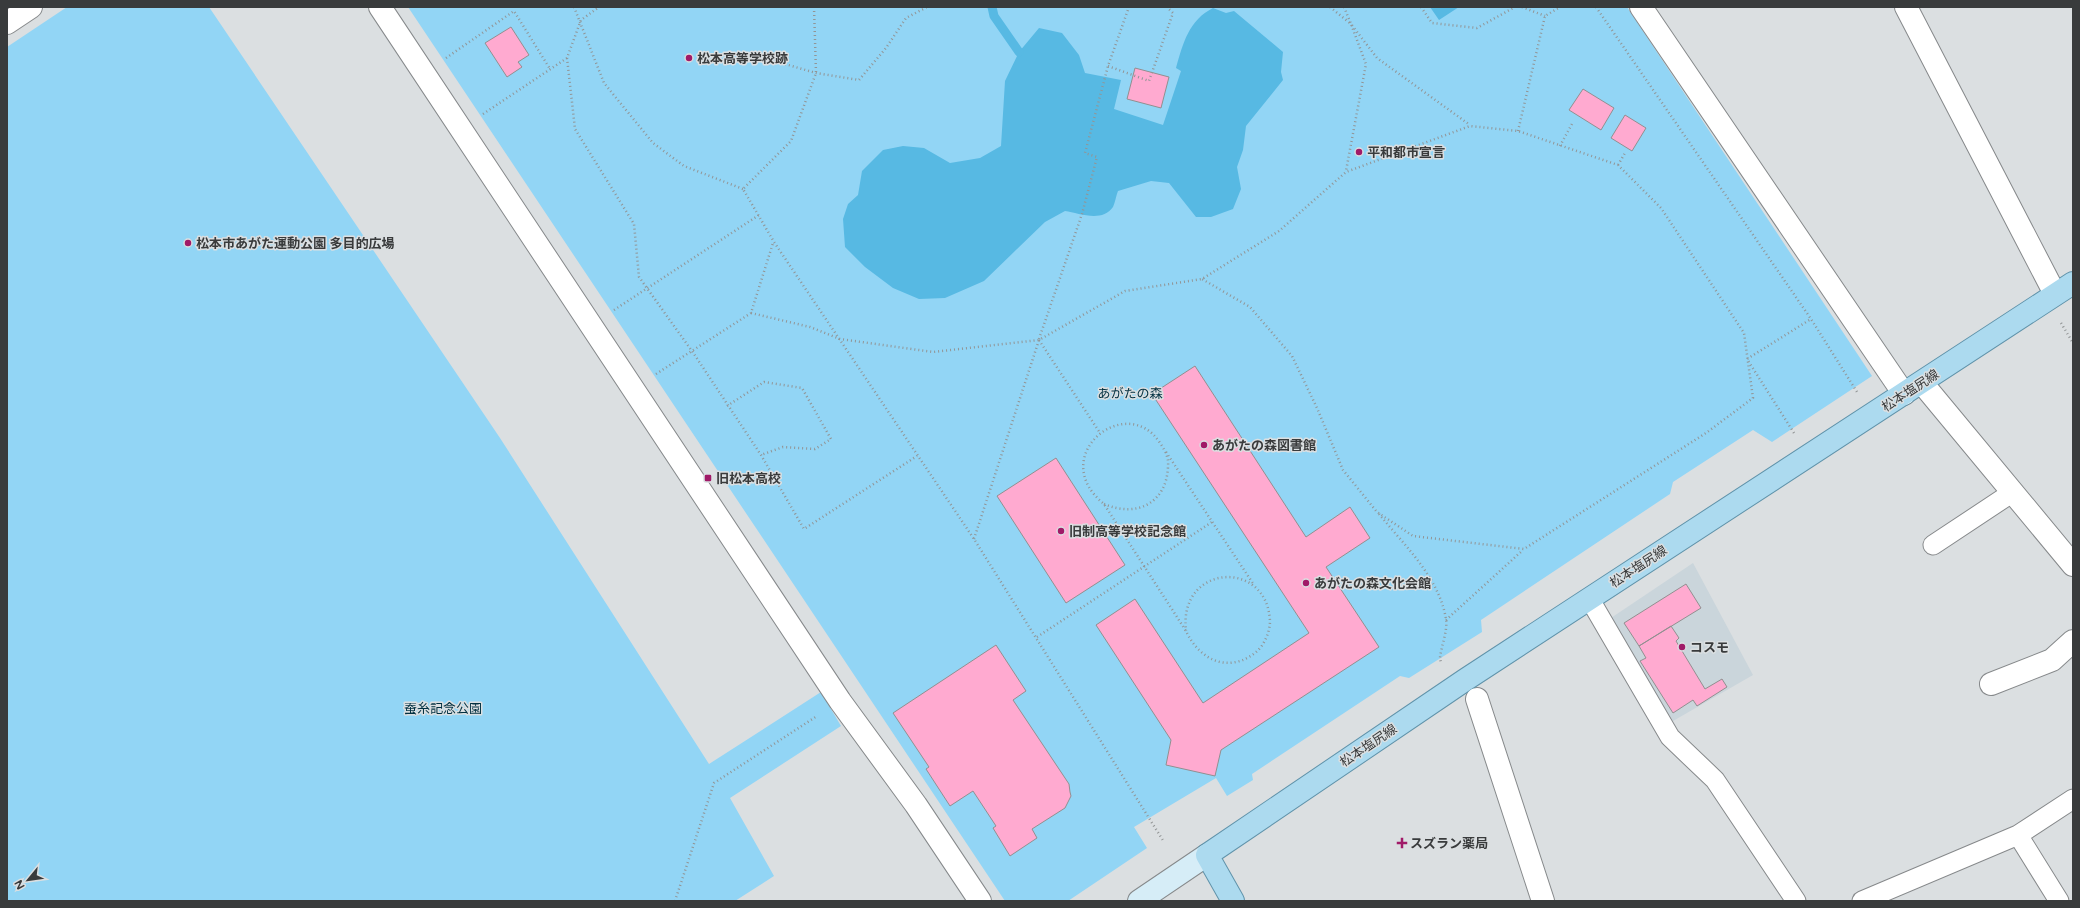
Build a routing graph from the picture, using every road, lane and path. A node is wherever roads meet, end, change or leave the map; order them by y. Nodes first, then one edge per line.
1 (31, 7) edge
2 (380, 7) edge
3 (574, 7) edge
4 (599, 7) edge
5 (814, 7) edge
6 (927, 7) edge
7 (1129, 7) edge
8 (1167, 7) edge
9 (1330, 7) edge
10 (1344, 7) edge
11 (1421, 7) edge
12 (1514, 7) edge
13 (1522, 7) edge
14 (1560, 7) edge
15 (1596, 7) edge
16 (1641, 7) edge
17 (1906, 7) edge
18 (1545, 16) junction
19 (581, 20) junction
20 (7, 23) edge
21 (1351, 24) junction
22 (567, 58) junction
23 (443, 60) dead end
24 (784, 64) dead end
25 (1108, 66) junction
26 (550, 69) junction
27 (816, 73) junction
28 (478, 118) dead end
29 (1573, 122) dead end
30 (1470, 126) junction
31 (1518, 132) junction
32 (1560, 146) junction
33 (1625, 153) dead end
34 (1618, 165) junction
35 (1346, 172) junction
36 (743, 189) junction
37 (759, 215) junction
38 (774, 242) junction
39 (1202, 279) junction
40 (2064, 288) edge
41 (648, 289) junction
42 (611, 312) dead end
43 (751, 313) junction
44 (1811, 318) junction
45 (840, 339) junction
46 (1039, 340) junction
47 (692, 351) junction
48 (1747, 359) junction
49 (651, 378) dead end
50 (1913, 388) junction
51 (1858, 392) dead end
52 (727, 406) junction
53 (1100, 433) junction
54 (1794, 433) dead end
55 (1165, 449) junction
56 (760, 455) junction
57 (917, 456) junction
58 (2013, 492) junction
59 (1104, 504) junction
60 (1377, 512) junction
61 (1212, 522) junction
62 (974, 539) junction
63 (1933, 545) dead end
64 (1524, 549) junction
65 (2073, 565) edge
66 (1143, 566) junction
67 (1255, 587) junction
68 (1589, 598) junction
69 (1446, 620) junction
70 (1186, 631) junction
71 (1037, 637) junction
72 (2073, 641) edge
73 (1441, 666) dead end
74 (1991, 684) dead end
75 (1477, 699) dead end
76 (817, 716) dead end
77 (2073, 799) edge
78 (2018, 835) junction
79 (1164, 842) dead end
80 (1207, 855) junction
81 (675, 901) edge
82 (980, 901) edge
83 (1139, 901) edge
84 (1233, 901) edge
85 (1543, 901) edge
86 (1796, 901) edge
87 (1862, 901) edge
88 (2059, 901) edge

1 - 20 street
2 - 82 street
3 - 19 path
4 - 19 path
5 - 27 path
6 - 27 path
7 - 25 path
8 - 25 path
9 - 21 path
10 - 21 path
11 - 12 path
13 - 18 path
14 - 18 path
15 - 44 path
16 - 50 street
17 - 40 street
18 - 31 path
19 - 22 path
19 - 36 path
21 - 30 path
21 - 35 path
22 - 26 path
22 - 41 path
23 - 26 path
24 - 27 path
25 - 46 path
26 - 28 path
27 - 36 path
29 - 32 path
30 - 31 path
30 - 35 path
31 - 32 path
32 - 34 path
33 - 34 path
34 - 48 path
35 - 39 path
36 - 37 path
37 - 38 path
37 - 41 path
38 - 43 path
38 - 45 path
39 - 46 path
39 - 60 path
40 - 50 main road, 松本塩尻線
41 - 42 path
41 - 47 path
43 - 45 path
43 - 47 path
44 - 48 path
44 - 51 path
45 - 46 path
45 - 57 path
46 - 53 path
46 - 62 path
47 - 49 path
47 - 52 path
48 - 54 path
48 - 64 path
50 - 58 street
50 - 68 main road, 松本塩尻線
52 - 56 path
52 - 56 path
53 - 55 path
53 - 59 path
55 - 59 path
55 - 61 path
56 - 57 path
57 - 62 path
58 - 63 lane
58 - 65 street
59 - 66 path
60 - 64 path
60 - 69 path
61 - 66 path
61 - 67 path
62 - 71 path
64 - 69 path
66 - 70 path
66 - 71 path
67 - 70 path
67 - 70 path
68 - 80 main road, 松本塩尻線
68 - 86 lane
69 - 73 path
71 - 79 path
72 - 74 street
75 - 85 street
76 - 81 path
77 - 78 lane
78 - 87 lane
78 - 88 lane
80 - 83 street
80 - 84 main road

